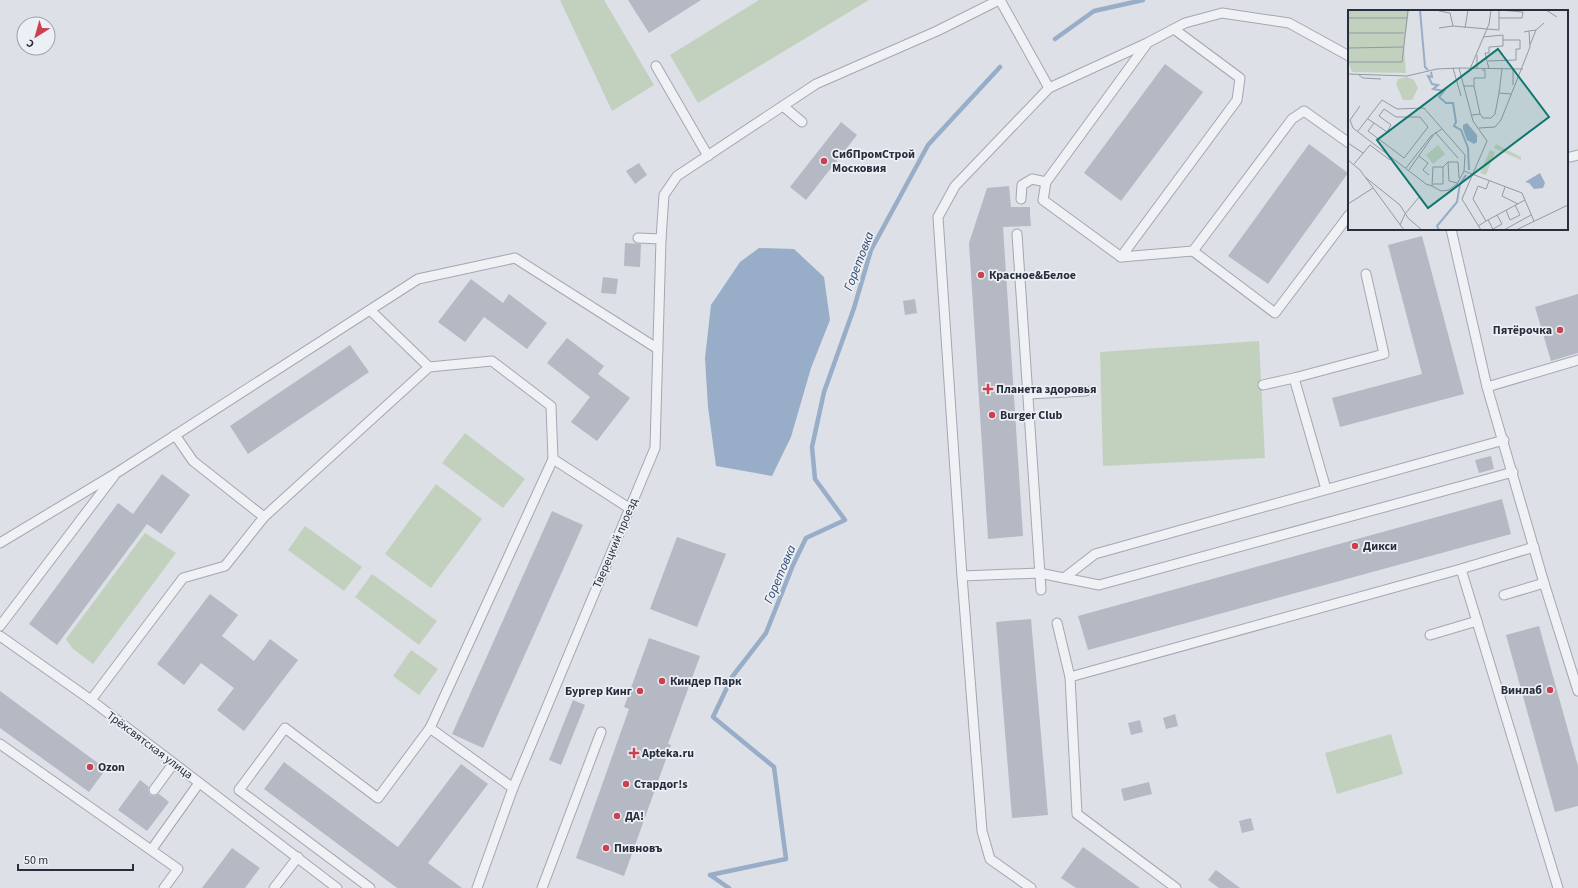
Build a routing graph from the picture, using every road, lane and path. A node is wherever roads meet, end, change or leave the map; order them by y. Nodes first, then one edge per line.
1 (1000, 0) edge
2 (1174, 29) junction
3 (1147, 43) junction
4 (1348, 55) edge
5 (656, 66) dead end
6 (1049, 88) junction
7 (783, 106) junction
8 (802, 122) dead end
9 (1348, 142) edge
10 (708, 156) junction
11 (1046, 182) junction
12 (1021, 198) dead end
13 (1348, 216) edge
14 (1451, 230) edge
15 (1017, 234) dead end
16 (638, 238) dead end
17 (661, 239) junction
18 (1193, 251) junction
19 (1121, 257) junction
20 (1366, 274) dead end
21 (370, 310) junction
22 (658, 350) junction
23 (1578, 360) edge
24 (429, 368) junction
25 (1294, 378) junction
26 (1263, 385) dead end
27 (1487, 387) junction
28 (1086, 391) dead end
29 (1028, 394) junction
30 (175, 435) junction
31 (1504, 440) junction
32 (553, 459) junction
33 (118, 472) junction
34 (1513, 472) junction
35 (1326, 490) junction
36 (629, 508) junction
37 (264, 517) junction
38 (0, 543) edge
39 (1534, 547) junction
40 (1461, 569) junction
41 (1039, 573) junction
42 (962, 576) junction
43 (1064, 578) junction
44 (1544, 583) junction
45 (1041, 590) dead end
46 (1504, 595) dead end
47 (1477, 621) junction
48 (1057, 623) dead end
49 (0, 626) edge
50 (1430, 635) dead end
51 (0, 636) edge
52 (1070, 677) junction
53 (1578, 691) edge
54 (91, 700) junction
55 (430, 728) junction
56 (601, 732) dead end
57 (0, 744) edge
58 (173, 764) junction
59 (199, 783) junction
60 (513, 788) junction
61 (154, 790) dead end
62 (152, 849) junction
63 (298, 857) junction
64 (164, 888) edge
65 (274, 888) edge
66 (337, 888) edge
67 (370, 888) edge
68 (477, 888) edge
69 (542, 888) edge
70 (1030, 888) edge
71 (1176, 888) edge
72 (1558, 888) edge

1 - 6 lane
1 - 7 lane, Тверецкий проезд
2 - 3 lane
2 - 4 lane
2 - 19 lane
3 - 6 lane
3 - 11 lane
5 - 10 lane
6 - 42 lane
7 - 8 lane
7 - 10 lane, Тверецкий проезд
9 - 18 lane
10 - 17 lane, Тверецкий проезд
11 - 12 lane
11 - 19 lane
13 - 18 lane
14 - 27 lane
15 - 29 lane
16 - 17 lane
17 - 22 lane, Тверецкий проезд
18 - 19 lane
20 - 25 lane
21 - 22 lane
21 - 24 lane
21 - 30 lane
22 - 36 lane, Тверецкий проезд
23 - 27 lane
24 - 32 lane
24 - 37 lane
25 - 26 lane
25 - 35 lane
27 - 31 lane
28 - 29 lane
29 - 41 lane
30 - 33 lane
30 - 37 lane
31 - 34 lane
31 - 35 lane
32 - 36 lane
32 - 55 lane
33 - 38 lane
33 - 49 lane
34 - 39 lane
34 - 43 lane
35 - 43 lane
36 - 60 lane, Тверецкий проезд
37 - 54 lane
39 - 40 lane
39 - 44 lane
40 - 47 lane
40 - 52 lane
41 - 42 lane
41 - 43 lane
41 - 45 lane
42 - 70 lane
44 - 46 lane
44 - 53 lane
47 - 50 lane
47 - 72 lane
48 - 52 lane
51 - 54 lane, Трёхсвятская улица
52 - 71 lane
54 - 58 lane, Трёхсвятская улица
55 - 60 lane
55 - 67 lane
56 - 69 lane
57 - 62 lane
58 - 59 lane, Трёхсвятская улица
58 - 61 lane
59 - 62 lane
59 - 63 lane, Трёхсвятская улица
60 - 68 lane, Тверецкий проезд
62 - 64 lane
63 - 65 lane
63 - 66 lane

